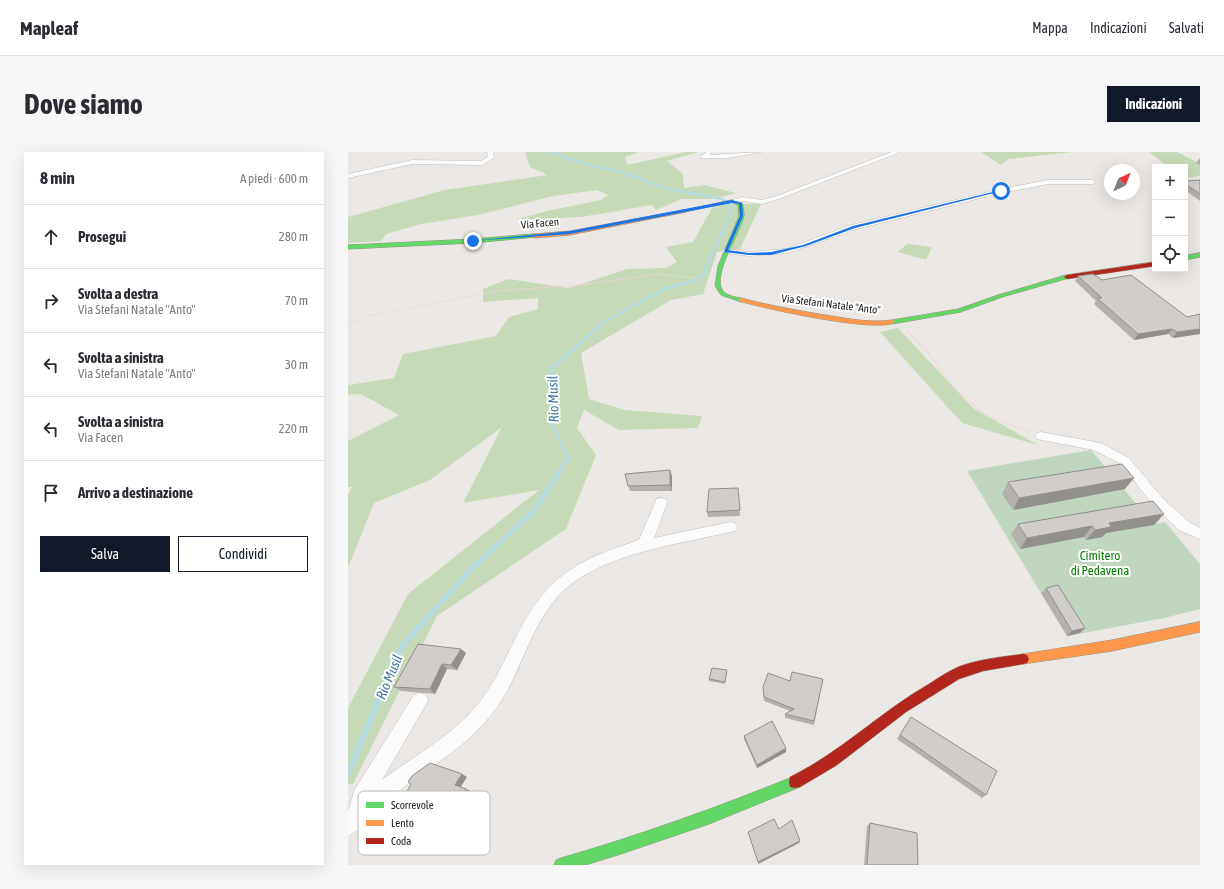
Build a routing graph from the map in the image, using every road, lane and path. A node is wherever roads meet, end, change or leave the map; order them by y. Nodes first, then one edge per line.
1 (490, 152) edge
2 (758, 152) edge
3 (896, 152) edge
4 (709, 153) edge
5 (348, 176) edge
6 (1093, 182) dead end
7 (732, 202) junction
8 (348, 247) edge
9 (726, 251) junction
10 (1200, 255) edge
11 (1188, 257) edge
12 (1152, 265) edge
13 (698, 278) dead end
14 (897, 321) junction
15 (348, 323) edge
16 (1041, 436) joint
17 (661, 503) dead end
18 (730, 527) dead end
19 (1200, 534) edge
20 (645, 543) junction
21 (1200, 627) edge
22 (420, 701) dead end
23 (365, 791) edge
24 (384, 791) edge
25 (358, 806) edge
26 (353, 819) edge
27 (561, 865) edge

1 - 5 street
2 - 4 street
3 - 7 street
6 - 9 street
7 - 8 street, Via Facen
7 - 9 street, Via Stefani Natale "Anto"
9 - 14 street, Via Stefani Natale "Anto"
10 - 11 street
12 - 14 street, Via Stefani Natale "Anto"
13 - 15 path
14 - 16 path
16 - 19 street
17 - 20 street
18 - 20 street
20 - 24 street
21 - 27 street
22 - 23 street
25 - 26 street

